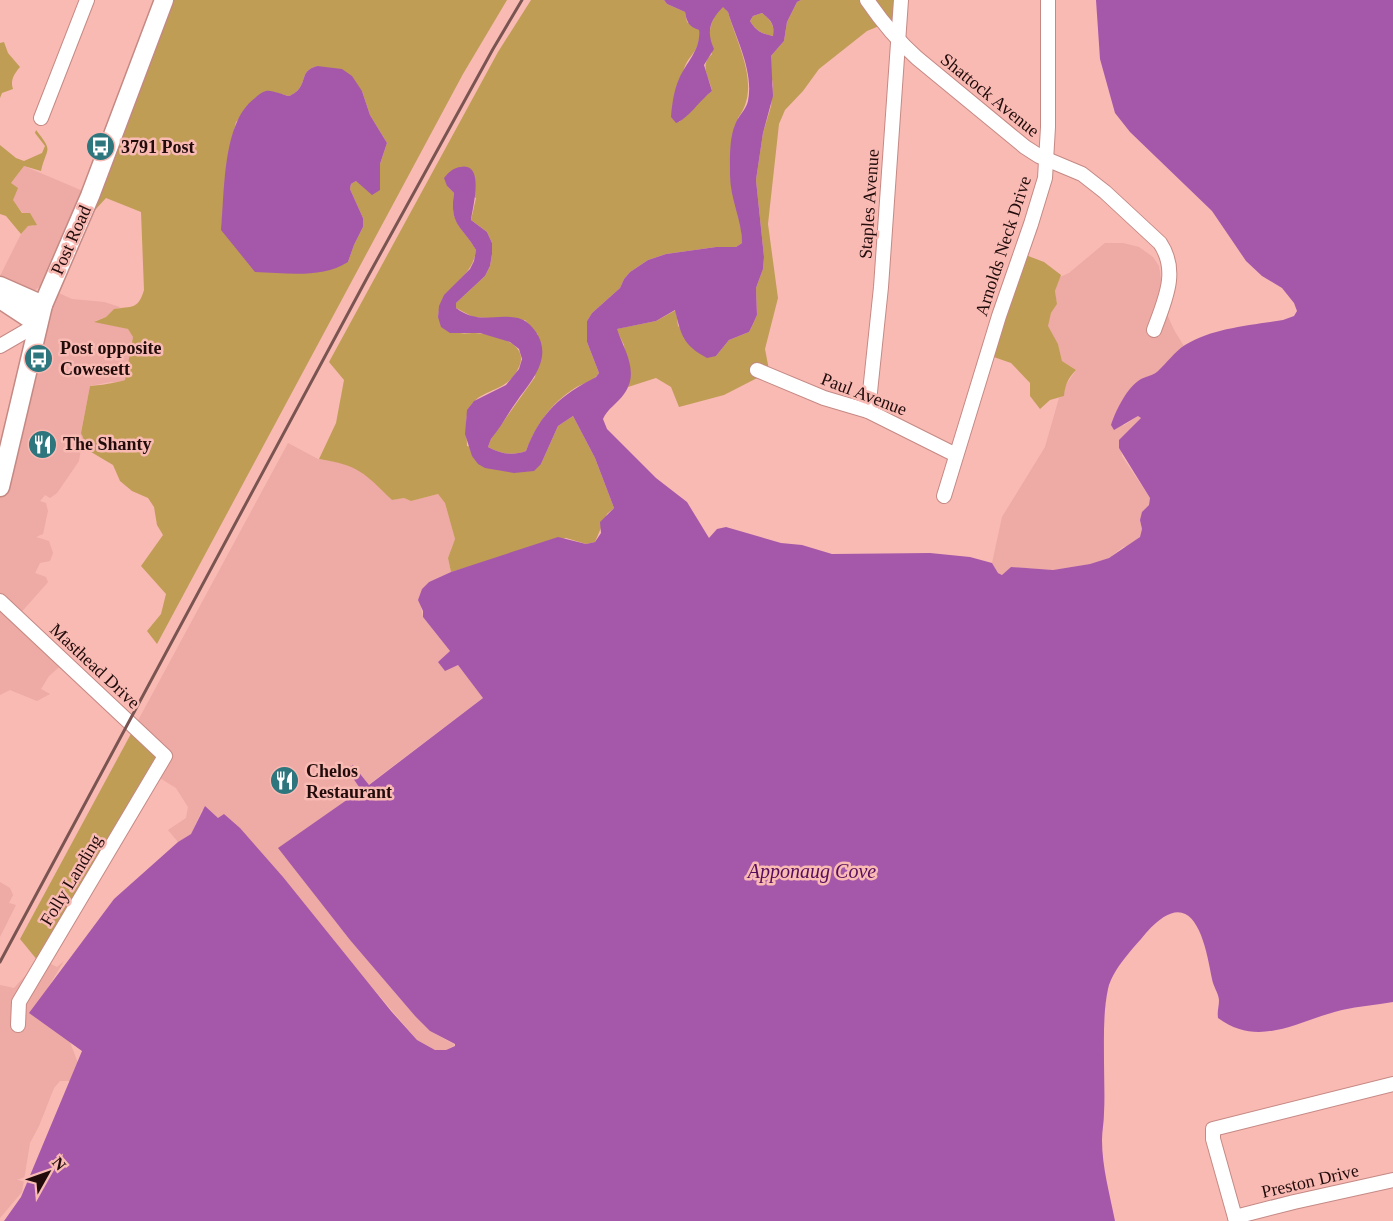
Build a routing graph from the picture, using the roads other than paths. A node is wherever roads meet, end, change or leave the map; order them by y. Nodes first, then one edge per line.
1 (87, 0) edge
2 (164, 0) edge
3 (867, 0) edge
4 (902, 0) edge
5 (1048, 0) edge
6 (899, 43) junction
7 (41, 118) dead end
8 (1047, 159) junction
9 (0, 286) edge
10 (0, 299) edge
11 (43, 305) junction
12 (38, 324) junction
13 (1154, 330) dead end
14 (0, 346) edge
15 (758, 370) dead end
16 (868, 411) junction
17 (956, 455) junction
18 (0, 487) edge
19 (944, 496) dead end
20 (0, 601) edge
21 (165, 756) joint
22 (18, 1025) dead end
23 (1393, 1084) edge
24 (1393, 1180) edge
25 (1235, 1219) edge

1 - 7 street
2 - 11 main road, Post Road
3 - 6 street, Shattock Avenue
4 - 6 street, Staples Avenue
5 - 8 street, Arnolds Neck Drive
6 - 8 street, Shattock Avenue
6 - 16 street, Staples Avenue
8 - 13 street, Shattock Avenue
8 - 17 street, Arnolds Neck Drive
9 - 11 main road
10 - 12 main road
11 - 12 main road, Post Road
12 - 14 street
12 - 18 main road, Post Road
15 - 16 street, Paul Avenue
16 - 17 street, Paul Avenue
17 - 19 street, Arnolds Neck Drive
20 - 21 street, Masthead Drive
21 - 22 street, Folly Landing
23 - 25 street
24 - 25 street, Preston Drive

